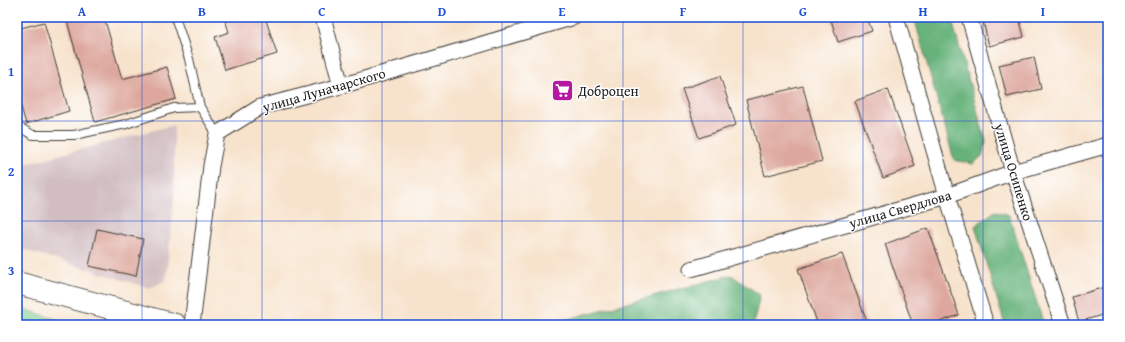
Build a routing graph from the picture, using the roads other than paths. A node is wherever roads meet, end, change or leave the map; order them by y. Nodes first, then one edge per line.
1 (175, 17) edge
2 (323, 17) edge
3 (574, 17) edge
4 (896, 17) edge
5 (969, 17) edge
6 (341, 86) junction
7 (200, 107) junction
8 (17, 126) edge
9 (217, 134) junction
10 (1108, 146) edge
11 (1012, 172) junction
12 (946, 196) junction
13 (691, 269) dead end
14 (17, 283) edge
15 (175, 325) edge
16 (192, 325) edge
17 (986, 325) edge
18 (1063, 325) edge

1 - 7 lane
2 - 6 street
3 - 6 street, улица Луначарского
4 - 12 street
5 - 11 street, улица Осипенко
6 - 9 street, улица Луначарского
7 - 8 lane
7 - 9 lane
9 - 16 street
10 - 11 street, улица Свердлова
11 - 12 street, улица Свердлова
11 - 18 street, улица Осипенко
12 - 13 street, улица Свердлова
12 - 17 street
14 - 15 main road

